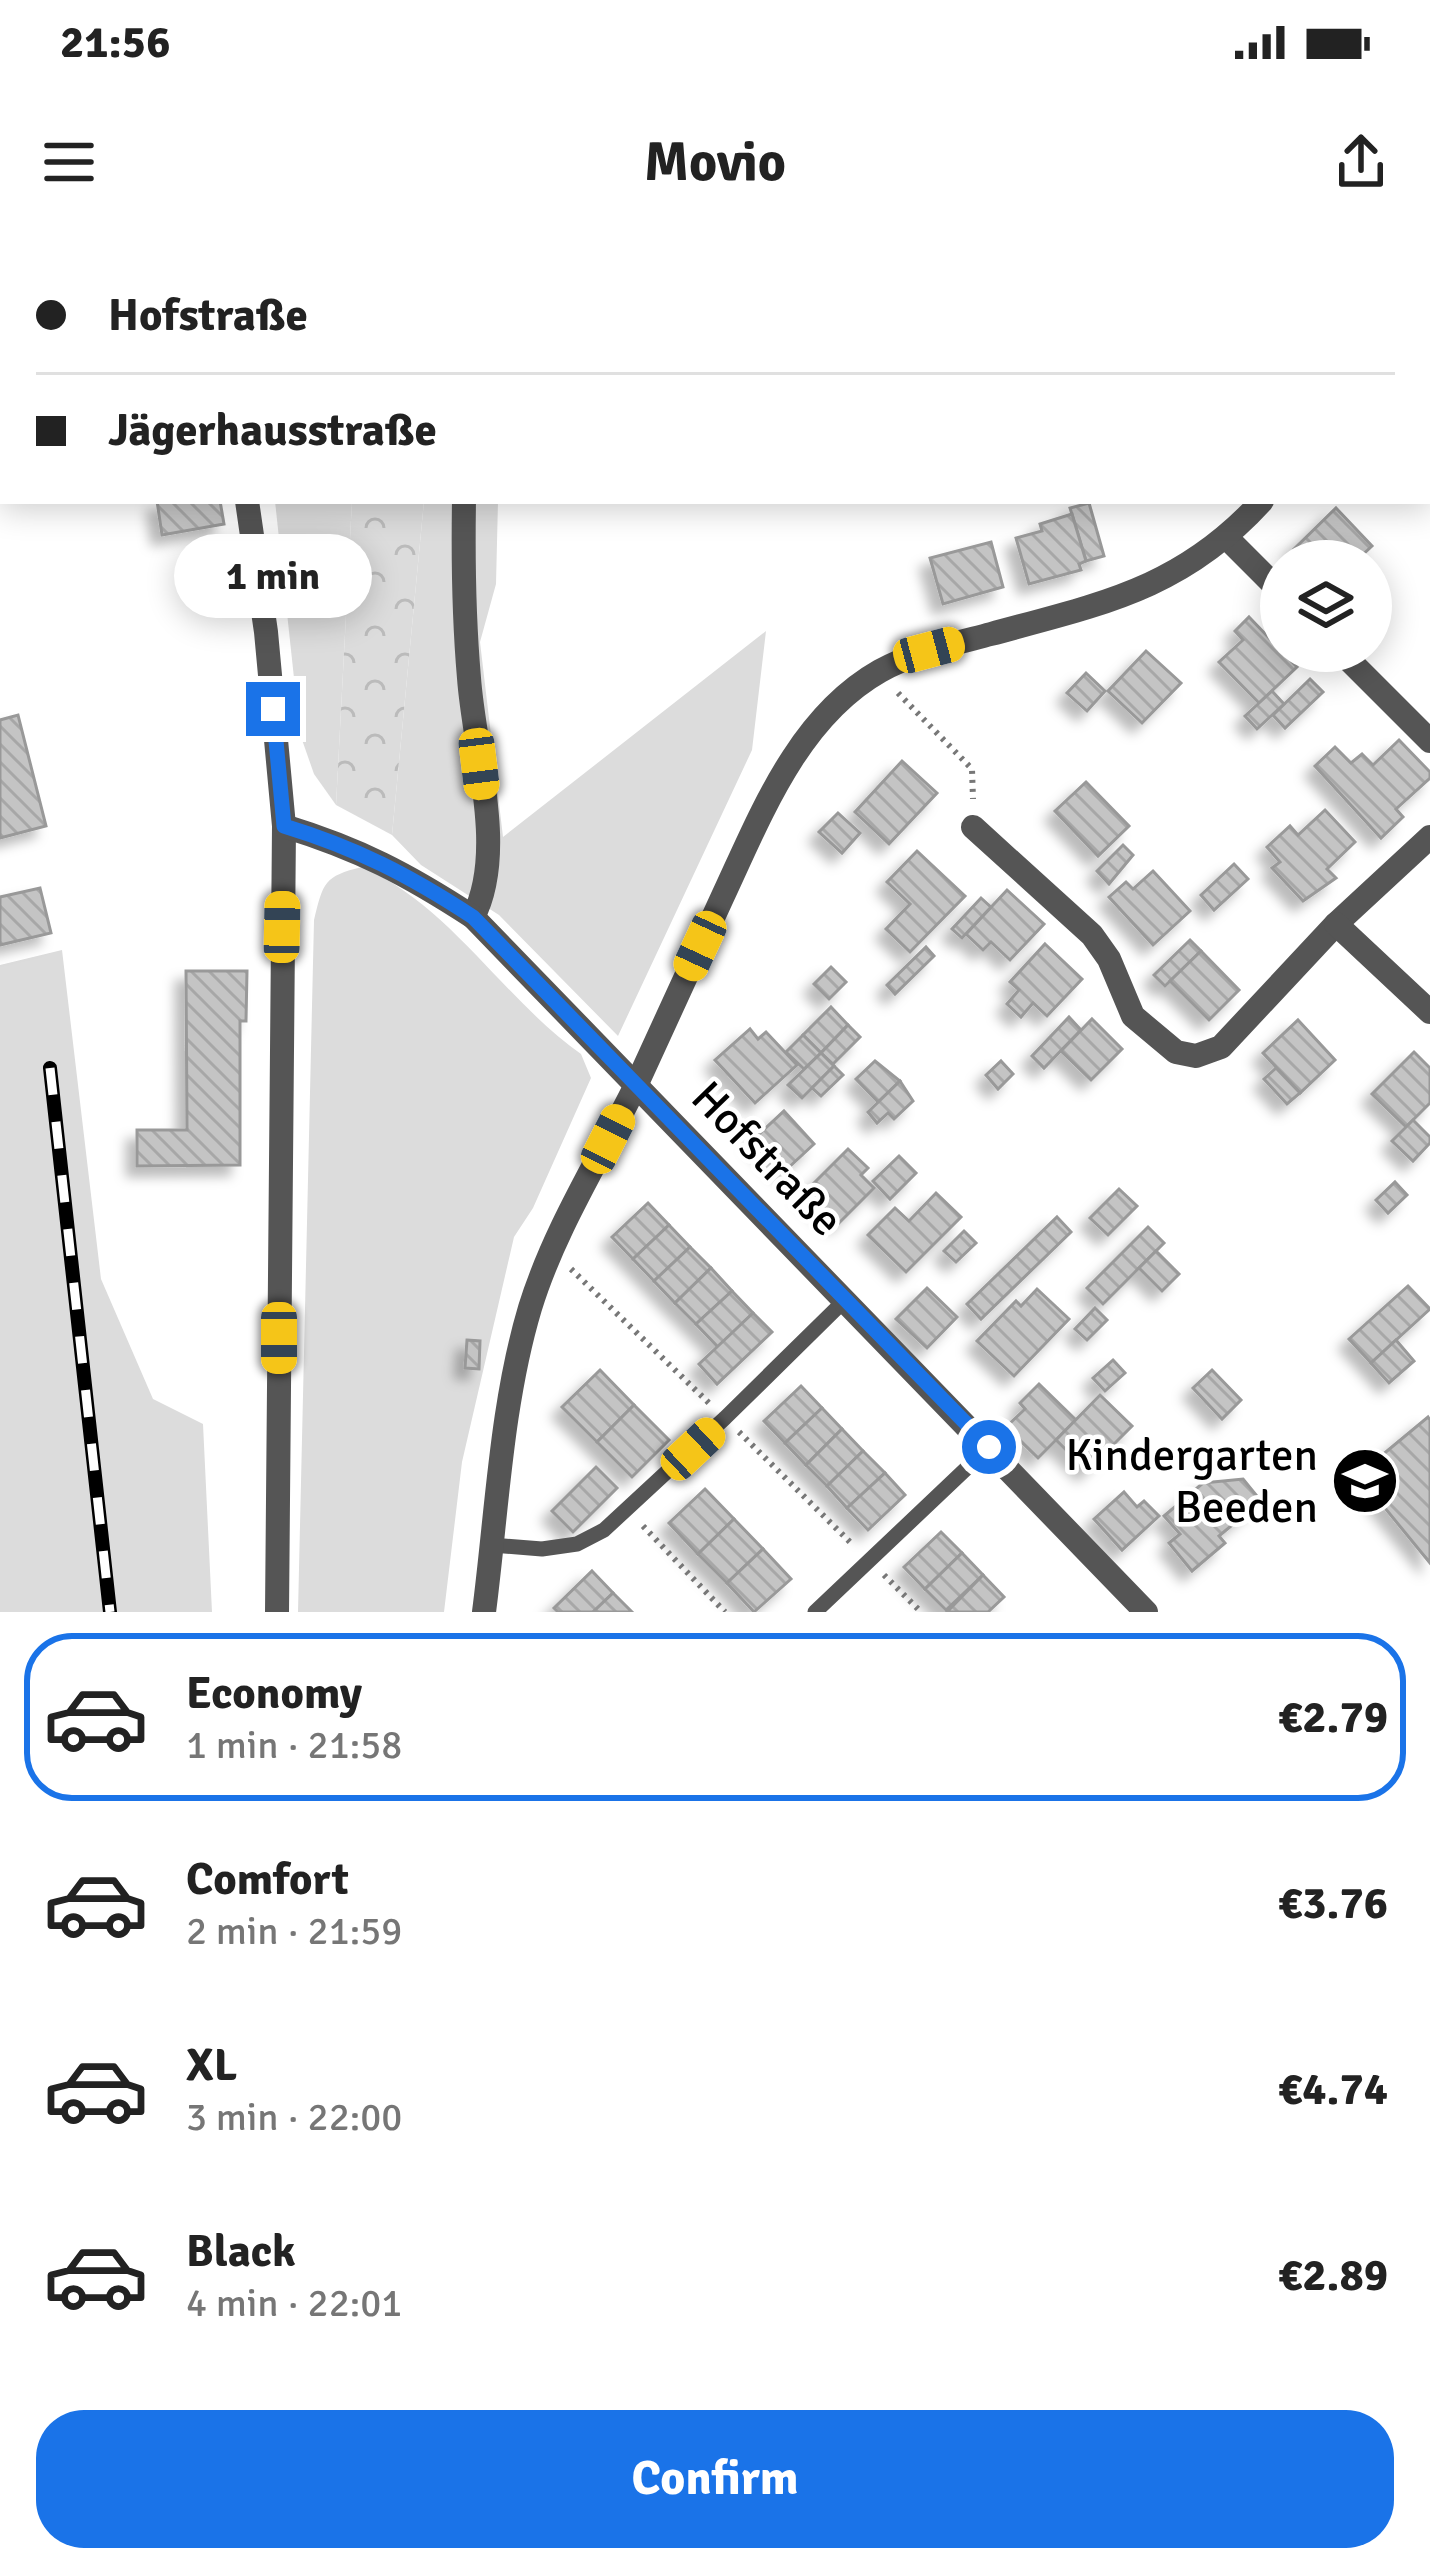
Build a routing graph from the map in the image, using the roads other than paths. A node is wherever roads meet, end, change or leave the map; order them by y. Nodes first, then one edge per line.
1 (247, 504) edge
2 (464, 504) edge
3 (1259, 504) edge
4 (1227, 538) junction
5 (1260, 571) edge
6 (1361, 672) edge
7 (1430, 741) edge
8 (284, 826) junction
9 (973, 827) road end
10 (1430, 837) edge
11 (473, 917) junction
12 (1336, 924) junction
13 (1430, 1012) edge
14 (637, 1083) junction
15 (844, 1300) junction
16 (989, 1447) junction
17 (493, 1545) junction
18 (1130, 1606) edge
19 (277, 1612) edge
20 (484, 1612) edge
21 (815, 1612) edge

1 - 8 street
2 - 11 street
3 - 4 street
4 - 5 street
4 - 14 street
6 - 7 street
8 - 11 street, Hofstraße
8 - 19 street
9 - 12 street
10 - 12 street
11 - 14 street, Hofstraße
12 - 13 street
14 - 15 street, Hofstraße
14 - 17 street
15 - 16 street, Hofstraße
15 - 17 lane
16 - 18 street, Hofstraße
16 - 21 lane
17 - 20 street

